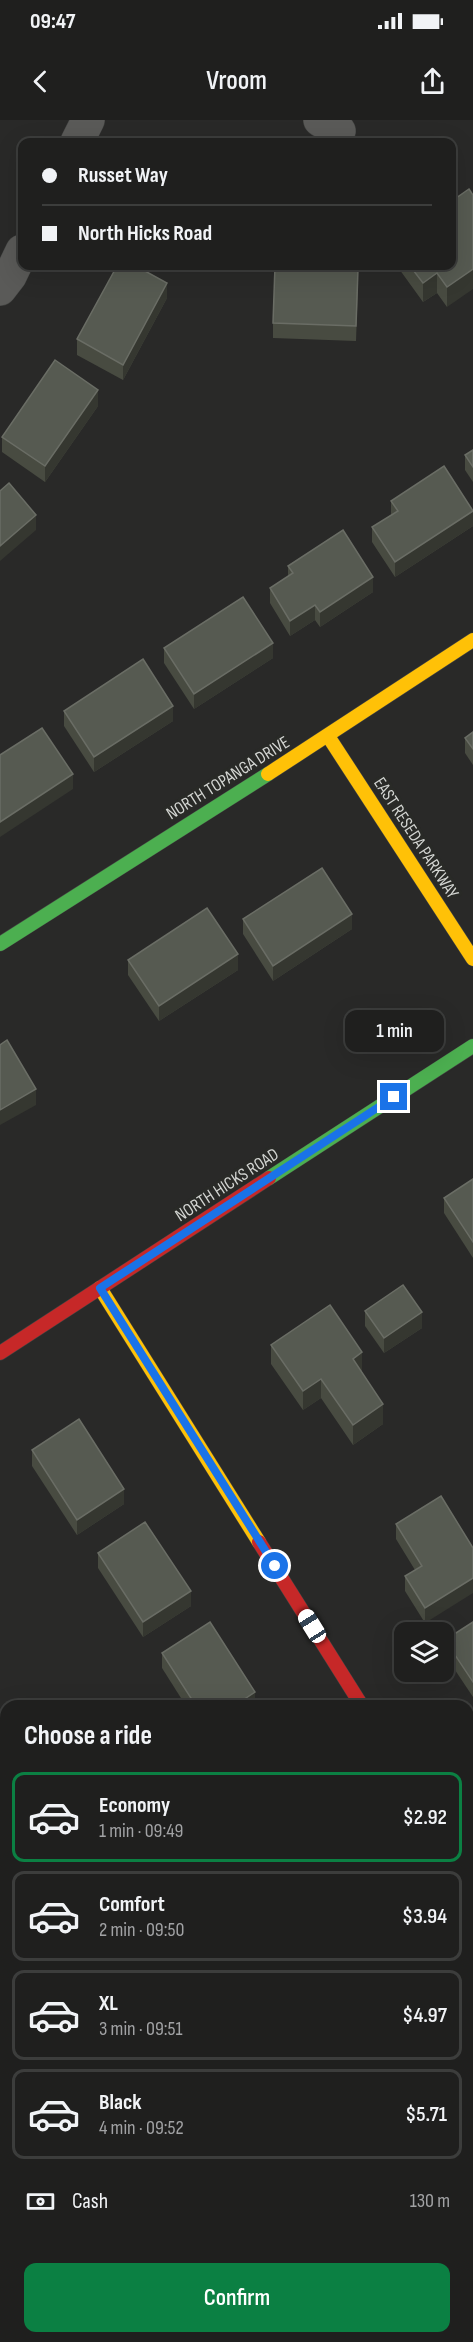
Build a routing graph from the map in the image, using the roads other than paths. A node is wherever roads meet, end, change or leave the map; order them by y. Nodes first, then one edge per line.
1 (88, 120) edge
2 (79, 138) edge
3 (18, 259) edge
4 (0, 289) edge
5 (473, 640) edge
6 (328, 736) junction
7 (0, 944) edge
8 (473, 959) edge
9 (473, 1046) edge
10 (100, 1288) junction
11 (0, 1353) edge
12 (358, 1700) edge

1 - 2 street
3 - 4 street
5 - 6 street, NORTH TOPANGA DRIVE
6 - 7 street, NORTH TOPANGA DRIVE
6 - 8 street, EAST RESEDA PARKWAY
9 - 10 street, NORTH HICKS ROAD
10 - 11 street, NORTH HICKS ROAD
10 - 12 street

